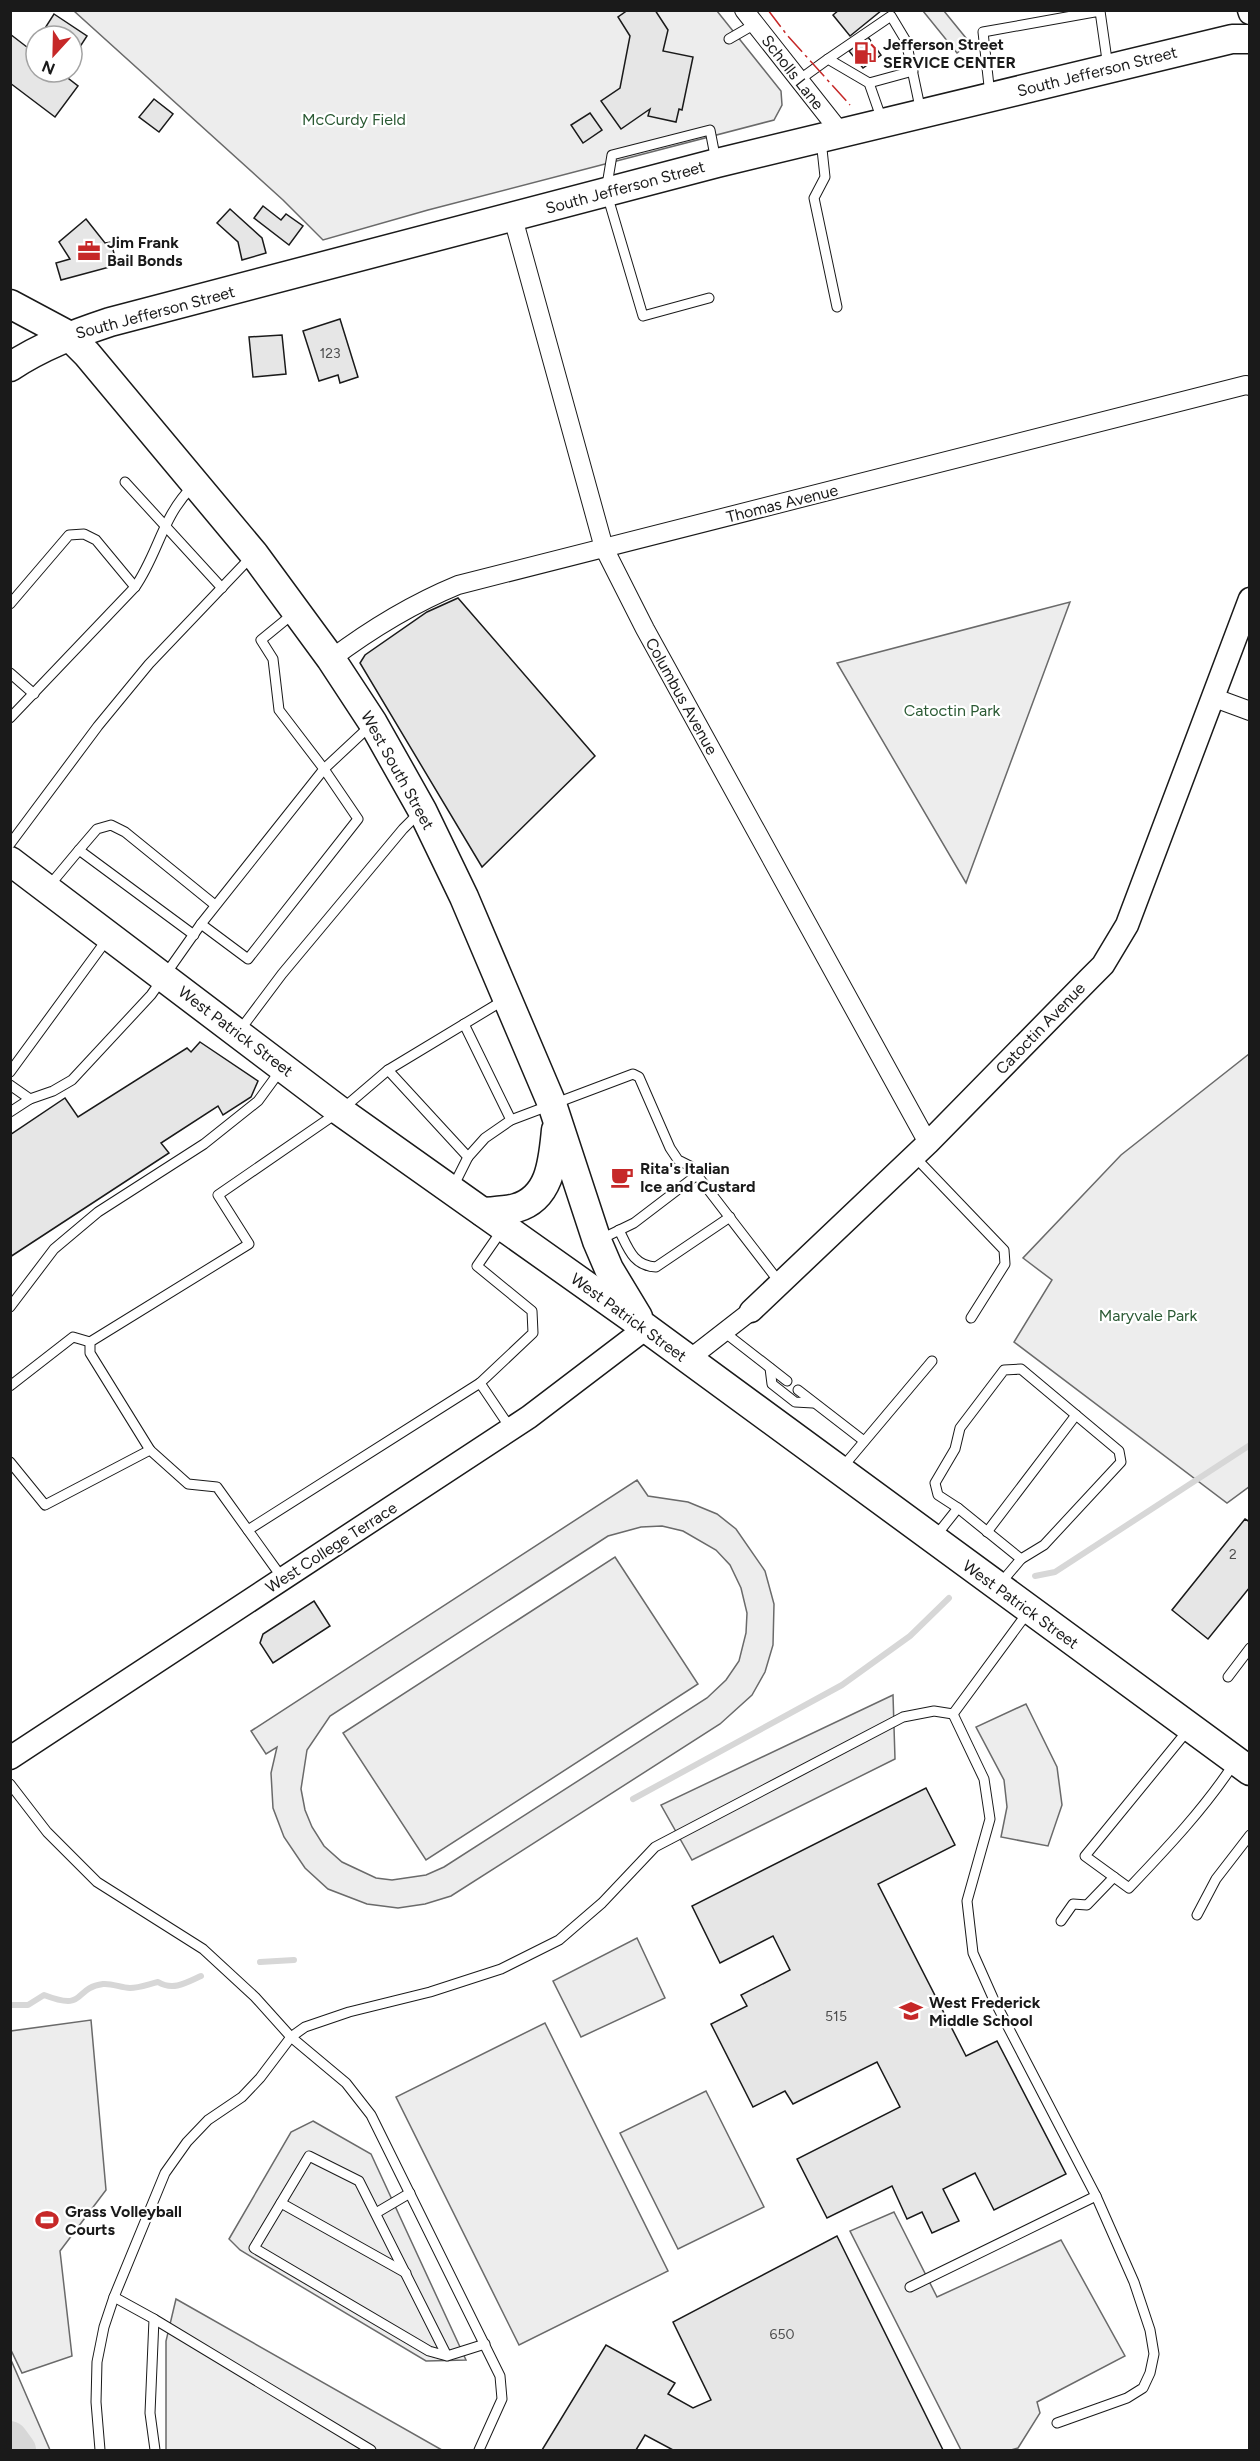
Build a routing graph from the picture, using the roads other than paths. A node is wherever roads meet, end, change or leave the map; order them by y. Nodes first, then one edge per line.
1 (750, 17) edge
2 (729, 39) dead end
3 (1250, 39) edge
4 (828, 58) junction
5 (1108, 68) junction
6 (913, 71) junction
7 (799, 80) junction
8 (869, 83) junction
9 (990, 97) junction
10 (922, 114) junction
11 (882, 123) junction
12 (831, 136) junction
13 (606, 191) junction
14 (513, 218) junction
15 (709, 298) dead end
16 (10, 304) edge
17 (837, 307) dead end
18 (68, 335) junction
19 (10, 367) edge
20 (1250, 386) edge
21 (125, 482) dead end
22 (196, 483) junction
23 (164, 525) junction
24 (604, 548) junction
25 (254, 554) junction
26 (135, 587) junction
27 (222, 588) junction
28 (1250, 599) edge
29 (10, 604) edge
30 (296, 611) junction
31 (331, 659) junction
32 (10, 673) edge
33 (33, 694) junction
34 (1212, 697) junction
35 (1250, 711) edge
36 (10, 718) edge
37 (373, 723) junction
38 (324, 769) junction
39 (422, 810) junction
40 (10, 844) edge
41 (79, 850) junction
42 (10, 861) edge
43 (47, 889) junction
44 (215, 905) junction
45 (201, 924) junction
46 (194, 935) junction
47 (109, 936) junction
48 (164, 977) junction
49 (508, 997) junction
50 (464, 1024) junction
51 (238, 1033) junction
52 (283, 1066) junction
53 (388, 1070) junction
54 (10, 1072) edge
55 (10, 1085) edge
56 (30, 1099) junction
57 (340, 1111) junction
58 (554, 1111) junction
59 (10, 1112) edge
60 (511, 1120) junction
61 (921, 1149) junction
62 (468, 1158) junction
63 (697, 1174) junction
64 (452, 1189) junction
65 (730, 1217) junction
66 (494, 1219) junction
67 (608, 1235) junction
68 (780, 1283) junction
69 (10, 1306) edge
70 (751, 1311) joint
71 (971, 1318) dead end
72 (646, 1329) junction
73 (724, 1332) junction
74 (90, 1342) junction
75 (688, 1360) junction
76 (932, 1361) dead end
77 (770, 1368) junction
78 (787, 1381) dead end
79 (480, 1383) junction
80 (10, 1386) edge
81 (798, 1390) dead end
82 (815, 1403) junction
83 (1076, 1414) junction
84 (511, 1429) junction
85 (864, 1441) junction
86 (150, 1450) junction
87 (10, 1462) edge
88 (839, 1471) junction
89 (958, 1508) junction
90 (248, 1530) junction
91 (987, 1532) junction
92 (933, 1539) junction
93 (1021, 1559) junction
94 (283, 1579) junction
95 (998, 1587) junction
96 (1029, 1611) junction
97 (1250, 1648) edge
98 (1228, 1677) dead end
99 (953, 1714) junction
100 (1190, 1728) junction
101 (10, 1758) edge
102 (1244, 1763) edge
103 (10, 1784) edge
104 (1250, 1835) edge
105 (1114, 1877) junction
106 (1197, 1915) dead end
107 (1062, 1921) dead end
108 (291, 2037) junction
109 (410, 2193) junction
110 (1096, 2196) junction
111 (281, 2203) junction
112 (376, 2213) junction
113 (406, 2273) junction
114 (910, 2287) dead end
115 (114, 2297) junction
116 (154, 2319) junction
117 (485, 2344) junction
118 (447, 2356) junction
119 (1057, 2423) dead end
120 (100, 2451) edge
121 (155, 2451) edge
122 (371, 2451) edge
123 (479, 2451) edge

1 - 2 lane
1 - 7 street, Scholls Lane
3 - 5 main road, South Jefferson Street
4 - 6 lane
4 - 7 lane
4 - 8 lane
5 - 9 main road, South Jefferson Street
5 - 9 lane
6 - 8 lane
6 - 10 lane
7 - 12 street, Scholls Lane
8 - 11 lane
9 - 10 main road, South Jefferson Street
10 - 11 main road, South Jefferson Street
11 - 12 main road, South Jefferson Street
12 - 13 main road, South Jefferson Street
12 - 17 lane
13 - 14 main road, South Jefferson Street
13 - 15 lane
14 - 18 main road, South Jefferson Street
14 - 24 street, Columbus Avenue
16 - 18 main road, West South Street
18 - 19 main road, South Jefferson Street
18 - 22 main road, West South Street
20 - 24 street, Thomas Avenue
21 - 23 lane
22 - 23 lane
22 - 25 main road, West South Street
23 - 26 lane
23 - 27 lane
24 - 31 street, Thomas Avenue
24 - 61 street, Columbus Avenue
25 - 27 lane
25 - 30 main road, West South Street
26 - 29 lane
26 - 33 lane
27 - 40 lane
28 - 34 street, Catoctin Avenue
30 - 31 main road, West South Street
30 - 38 lane
31 - 37 main road, West South Street
32 - 33 lane
33 - 36 lane
34 - 35 street
34 - 61 street, Catoctin Avenue
37 - 38 lane
37 - 39 main road, West South Street
38 - 44 lane
38 - 45 lane
39 - 49 main road, West South Street
39 - 51 lane
41 - 43 lane
41 - 44 lane
41 - 46 lane
42 - 43 main road, West Patrick Street
43 - 47 main road, West Patrick Street
44 - 45 lane
45 - 46 lane
46 - 48 lane
47 - 48 main road, West Patrick Street
47 - 54 lane
48 - 51 main road, West Patrick Street
48 - 56 lane
49 - 50 lane
49 - 58 main road, West South Street
50 - 53 lane
50 - 60 lane
51 - 52 main road, West Patrick Street
52 - 57 main road, West Patrick Street
52 - 69 lane
53 - 57 lane
53 - 62 lane
55 - 56 lane
56 - 59 lane
57 - 64 main road, West Patrick Street
57 - 74 lane
58 - 60 lane
58 - 63 lane
58 - 66 main road
58 - 67 main road, West South Street
60 - 62 lane
61 - 68 street, Catoctin Avenue
61 - 71 lane
62 - 64 lane
63 - 65 lane
63 - 67 lane
64 - 66 main road, West Patrick Street
65 - 67 lane
65 - 68 lane
66 - 72 main road, West Patrick Street
66 - 79 lane
67 - 72 main road, West South Street
68 - 70 street, Catoctin Avenue
70 - 73 street, Catoctin Avenue
72 - 75 main road, West Patrick Street
72 - 84 street, West College Terrace
73 - 75 street, Catoctin Avenue
73 - 77 lane
74 - 80 lane
74 - 86 lane
75 - 88 main road, West Patrick Street
76 - 85 lane
77 - 78 lane
77 - 82 lane
79 - 84 lane
79 - 90 lane
81 - 82 lane
82 - 85 lane
83 - 89 lane
83 - 91 lane
83 - 93 lane
84 - 94 street, West College Terrace
85 - 88 lane
86 - 87 lane
86 - 90 lane
88 - 92 main road, West Patrick Street
89 - 91 lane
89 - 92 lane
90 - 94 lane
91 - 93 lane
92 - 95 main road, West Patrick Street
93 - 95 lane
94 - 101 street, West College Terrace
95 - 96 main road, West Patrick Street
96 - 99 lane
96 - 100 main road, West Patrick Street
97 - 98 lane
99 - 108 lane
99 - 110 lane
100 - 102 main road, West Patrick Street
100 - 105 lane
102 - 105 lane
103 - 108 lane
104 - 106 lane
105 - 107 lane
108 - 109 lane
108 - 115 lane
109 - 112 lane
109 - 117 lane
110 - 114 lane
110 - 119 lane
111 - 112 lane
111 - 113 lane
111 - 118 lane
112 - 113 lane
113 - 118 lane
115 - 116 lane
115 - 120 lane
116 - 121 lane
116 - 122 lane
117 - 118 lane
117 - 123 lane

